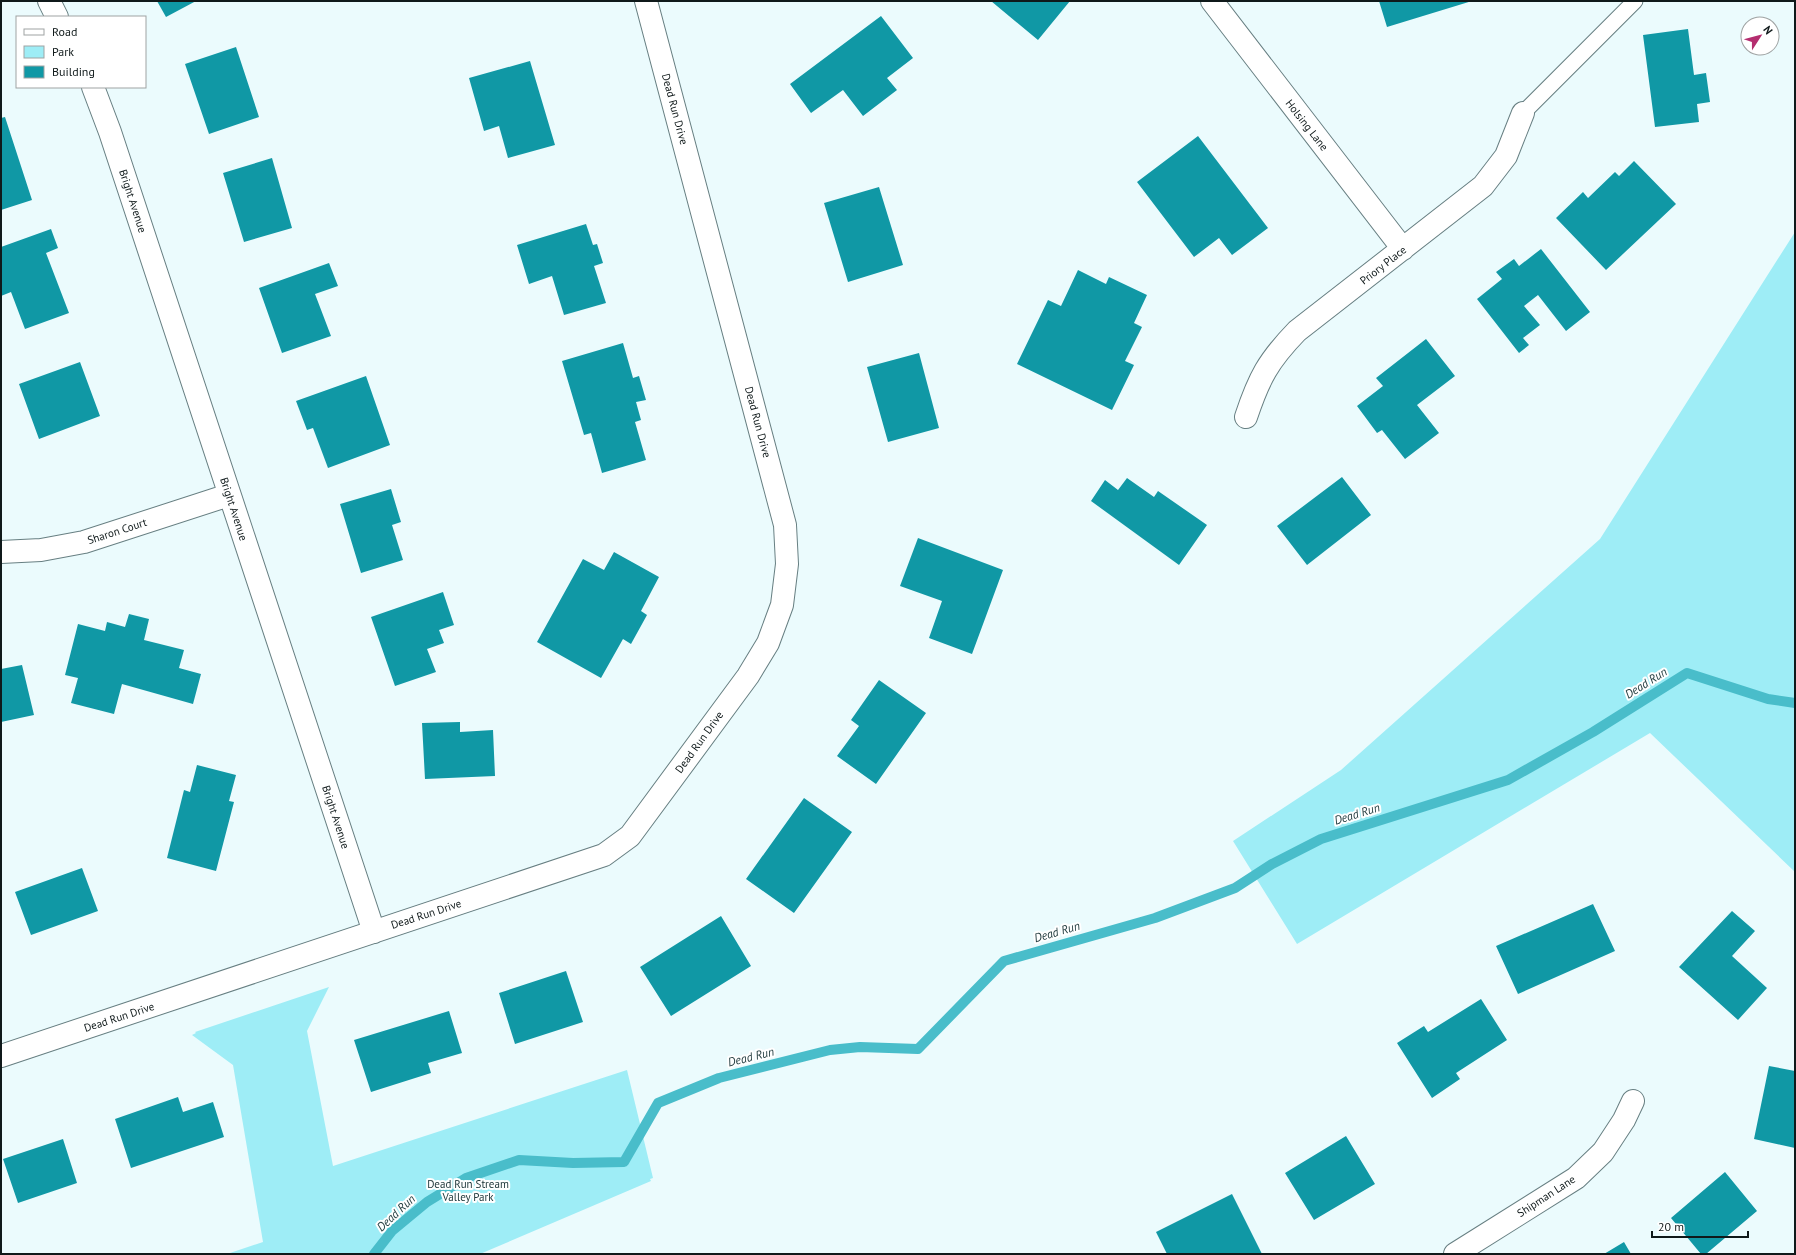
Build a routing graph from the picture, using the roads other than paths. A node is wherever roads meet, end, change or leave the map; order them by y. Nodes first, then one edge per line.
1 (49, 1) edge
2 (1212, 1) edge
3 (1635, 1) edge
4 (652, 2) edge
5 (57, 16) edge
6 (93, 88) edge
7 (1523, 113) joint
8 (1403, 250) junction
9 (1246, 417) dead end
10 (229, 495) junction
11 (1, 552) edge
12 (374, 932) junction
13 (1, 1056) edge
14 (1633, 1101) dead end
15 (1456, 1254) edge

1 - 5 street
2 - 8 street, Holsing Lane
3 - 7 lane
4 - 12 street, Dead Run Drive
6 - 10 street, Bright Avenue
7 - 8 street, Priory Place
8 - 9 street, Priory Place
10 - 11 street, Sharon Court
10 - 12 street, Bright Avenue
12 - 13 street, Dead Run Drive
14 - 15 street, Shipman Lane

